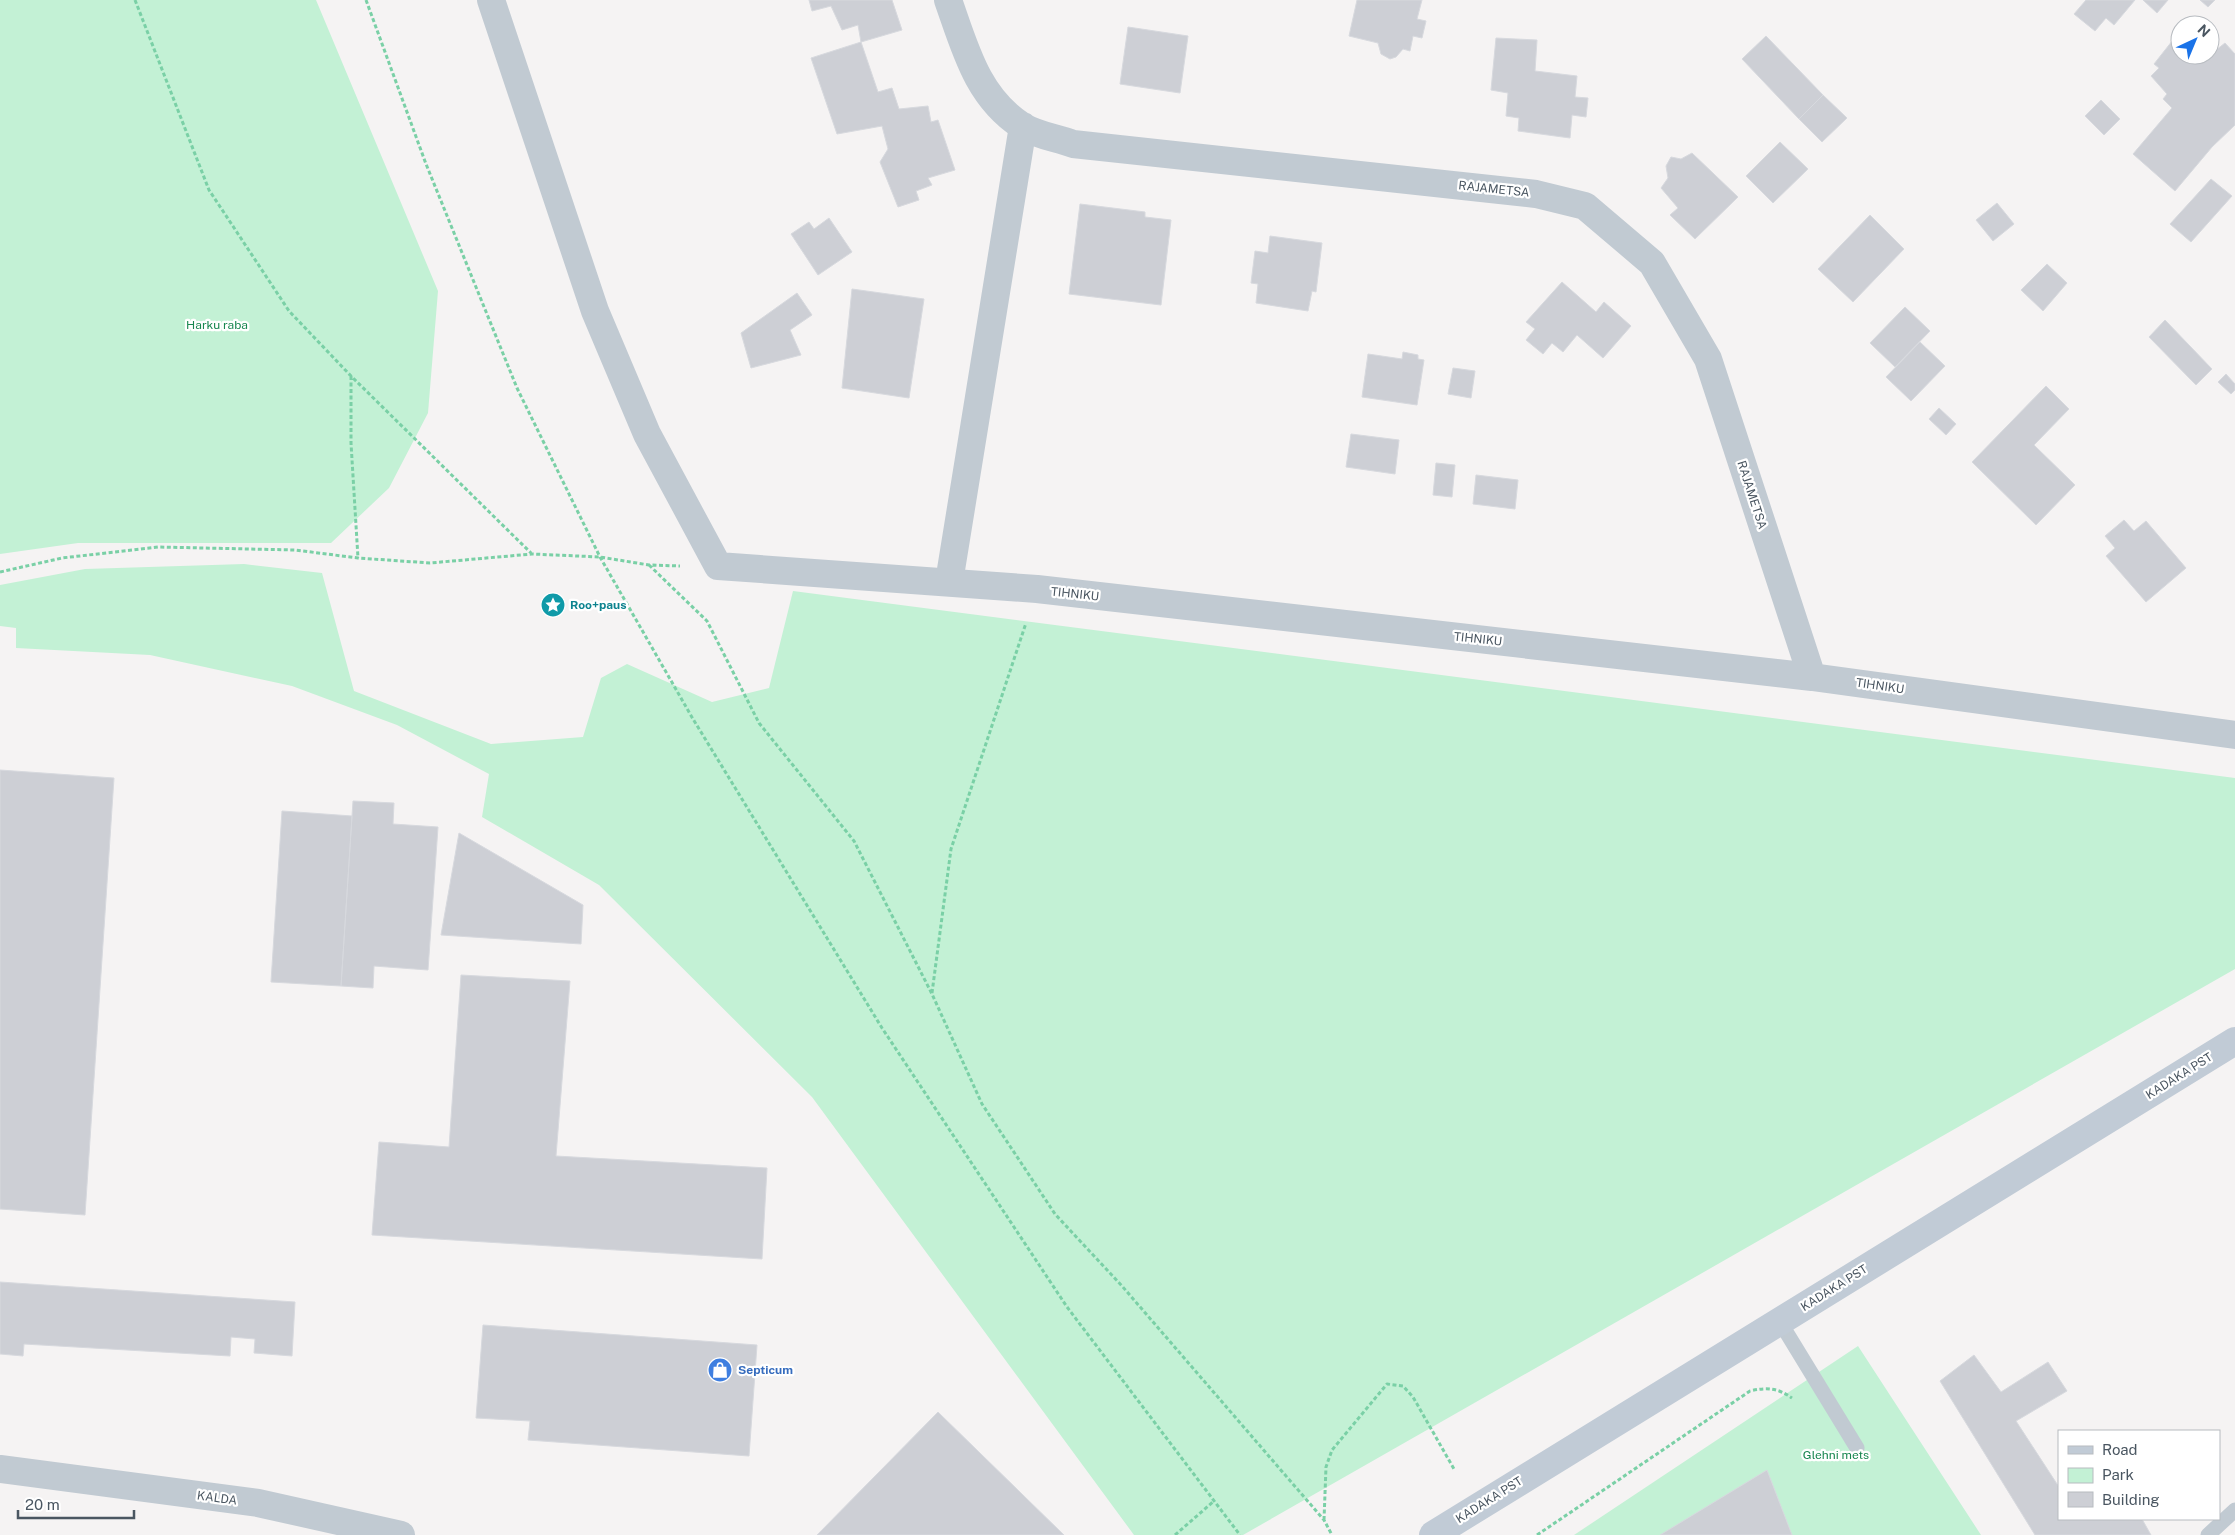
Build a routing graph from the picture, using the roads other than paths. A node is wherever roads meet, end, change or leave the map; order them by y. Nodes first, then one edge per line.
1 (491, 0) edge
2 (948, 0) edge
3 (1023, 126) junction
4 (950, 582) junction
5 (1812, 677) junction
6 (2235, 735) edge
7 (2235, 1041) edge
8 (1780, 1322) junction
9 (1857, 1448) dead end
10 (0, 1469) edge
11 (2235, 1510) edge
12 (401, 1535) edge
13 (1433, 1535) edge
14 (2208, 1535) edge

1 - 4 street, TIHNIKU
2 - 3 street, RAJAMETSA
3 - 4 street
3 - 5 street, RAJAMETSA
4 - 5 street, TIHNIKU
5 - 6 street, TIHNIKU
7 - 8 main road, KADAKA PST
8 - 9 lane
8 - 13 main road, KADAKA PST
10 - 12 street, KALDA
11 - 14 lane

